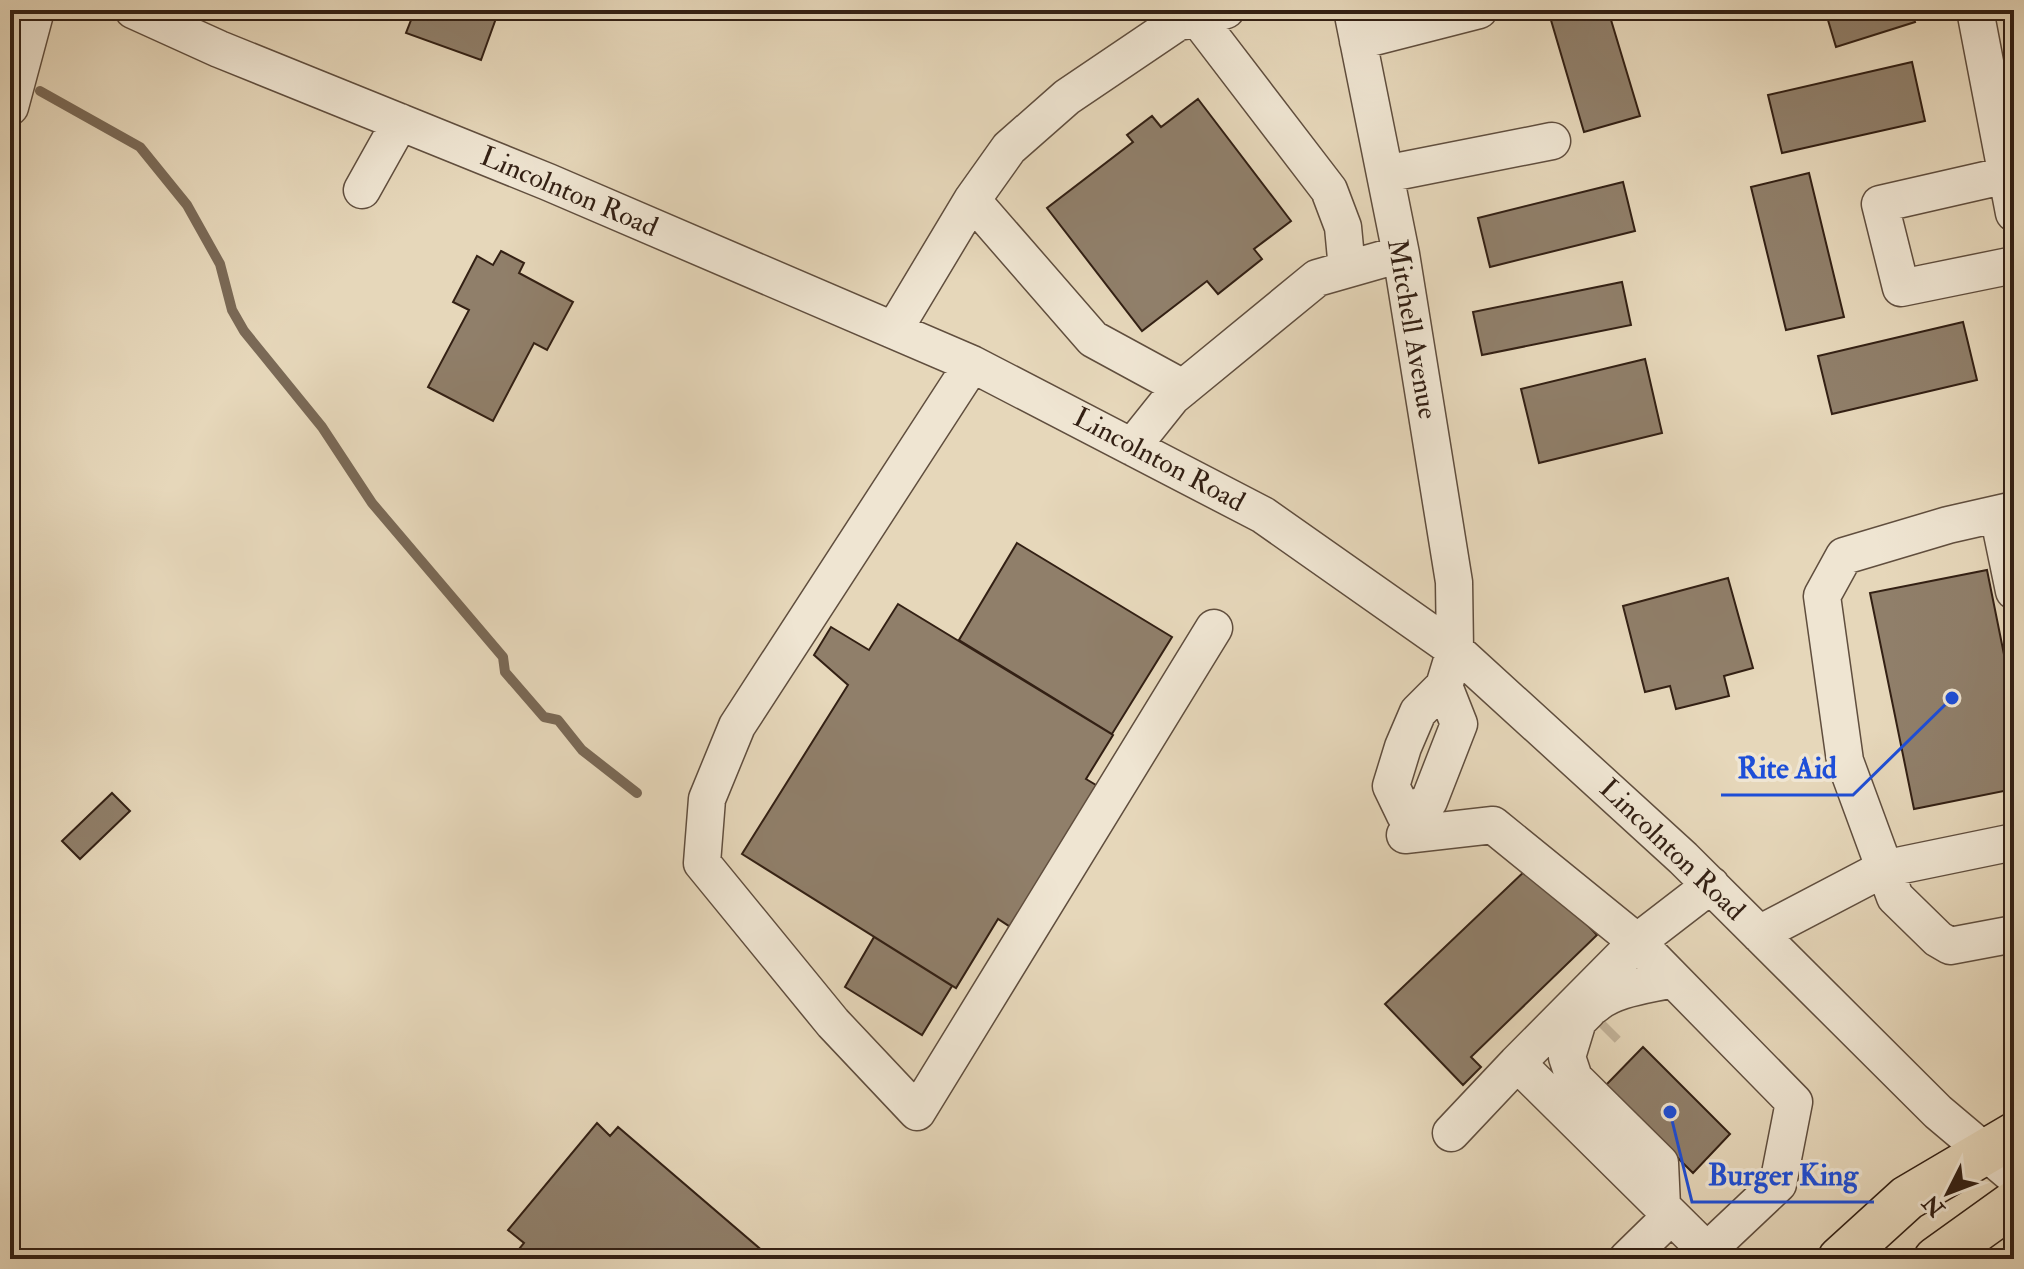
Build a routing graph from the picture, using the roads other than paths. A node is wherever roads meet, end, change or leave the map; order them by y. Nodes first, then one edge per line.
1 (36, 10) edge
2 (133, 10) edge
3 (1479, 10) edge
4 (1975, 10) edge
5 (1212, 15) edge
6 (1348, 21) edge
7 (10, 107) edge
8 (400, 122) junction
9 (1552, 141) dead end
10 (1385, 174) junction
11 (2007, 175) junction
12 (362, 190) dead end
13 (972, 200) junction
14 (2014, 213) edge
15 (1401, 254) junction
16 (2014, 265) edge
17 (1347, 269) junction
18 (894, 330) junction
19 (972, 364) junction
20 (1183, 388) junction
21 (1132, 447) junction
22 (2006, 512) edge
23 (2014, 591) edge
24 (1214, 628) dead end
25 (1455, 650) junction
26 (1444, 686) dead end
27 (1405, 835) dead end
28 (2014, 842) edge
29 (1883, 869) junction
30 (1711, 885) junction
31 (1759, 934) junction
32 (2014, 934) edge
33 (1637, 942) junction
34 (1673, 979) junction
35 (1517, 1063) junction
36 (1451, 1133) dead end
37 (2004, 1154) edge
38 (2014, 1203) edge
39 (1667, 1211) junction
40 (1627, 1259) edge
41 (1840, 1259) edge
42 (1936, 1259) edge

1 - 7 street
2 - 8 street, Lincolnton Road
3 - 6 street
4 - 11 street
5 - 13 street
5 - 17 street
6 - 10 street, Mitchell Avenue
8 - 12 street
8 - 18 street, Lincolnton Road
9 - 10 street
10 - 15 street, Mitchell Avenue
11 - 14 street
11 - 16 street
13 - 18 street
13 - 20 street
15 - 17 street
15 - 25 street, Mitchell Avenue
17 - 20 street
18 - 19 street, Lincolnton Road
19 - 21 street, Lincolnton Road
19 - 24 street
20 - 21 street
21 - 25 street, Lincolnton Road
22 - 23 street
22 - 29 street
25 - 26 street, Mitchell Avenue
25 - 30 street, Lincolnton Road
27 - 33 street
28 - 29 street
29 - 31 street
29 - 32 street
30 - 31 street, Lincolnton Road
30 - 33 street
31 - 37 street, Lincolnton Road
33 - 34 street
33 - 35 street
34 - 39 street
34 - 39 street
35 - 36 street
35 - 39 street
37 - 41 highway
38 - 42 highway
39 - 40 street

